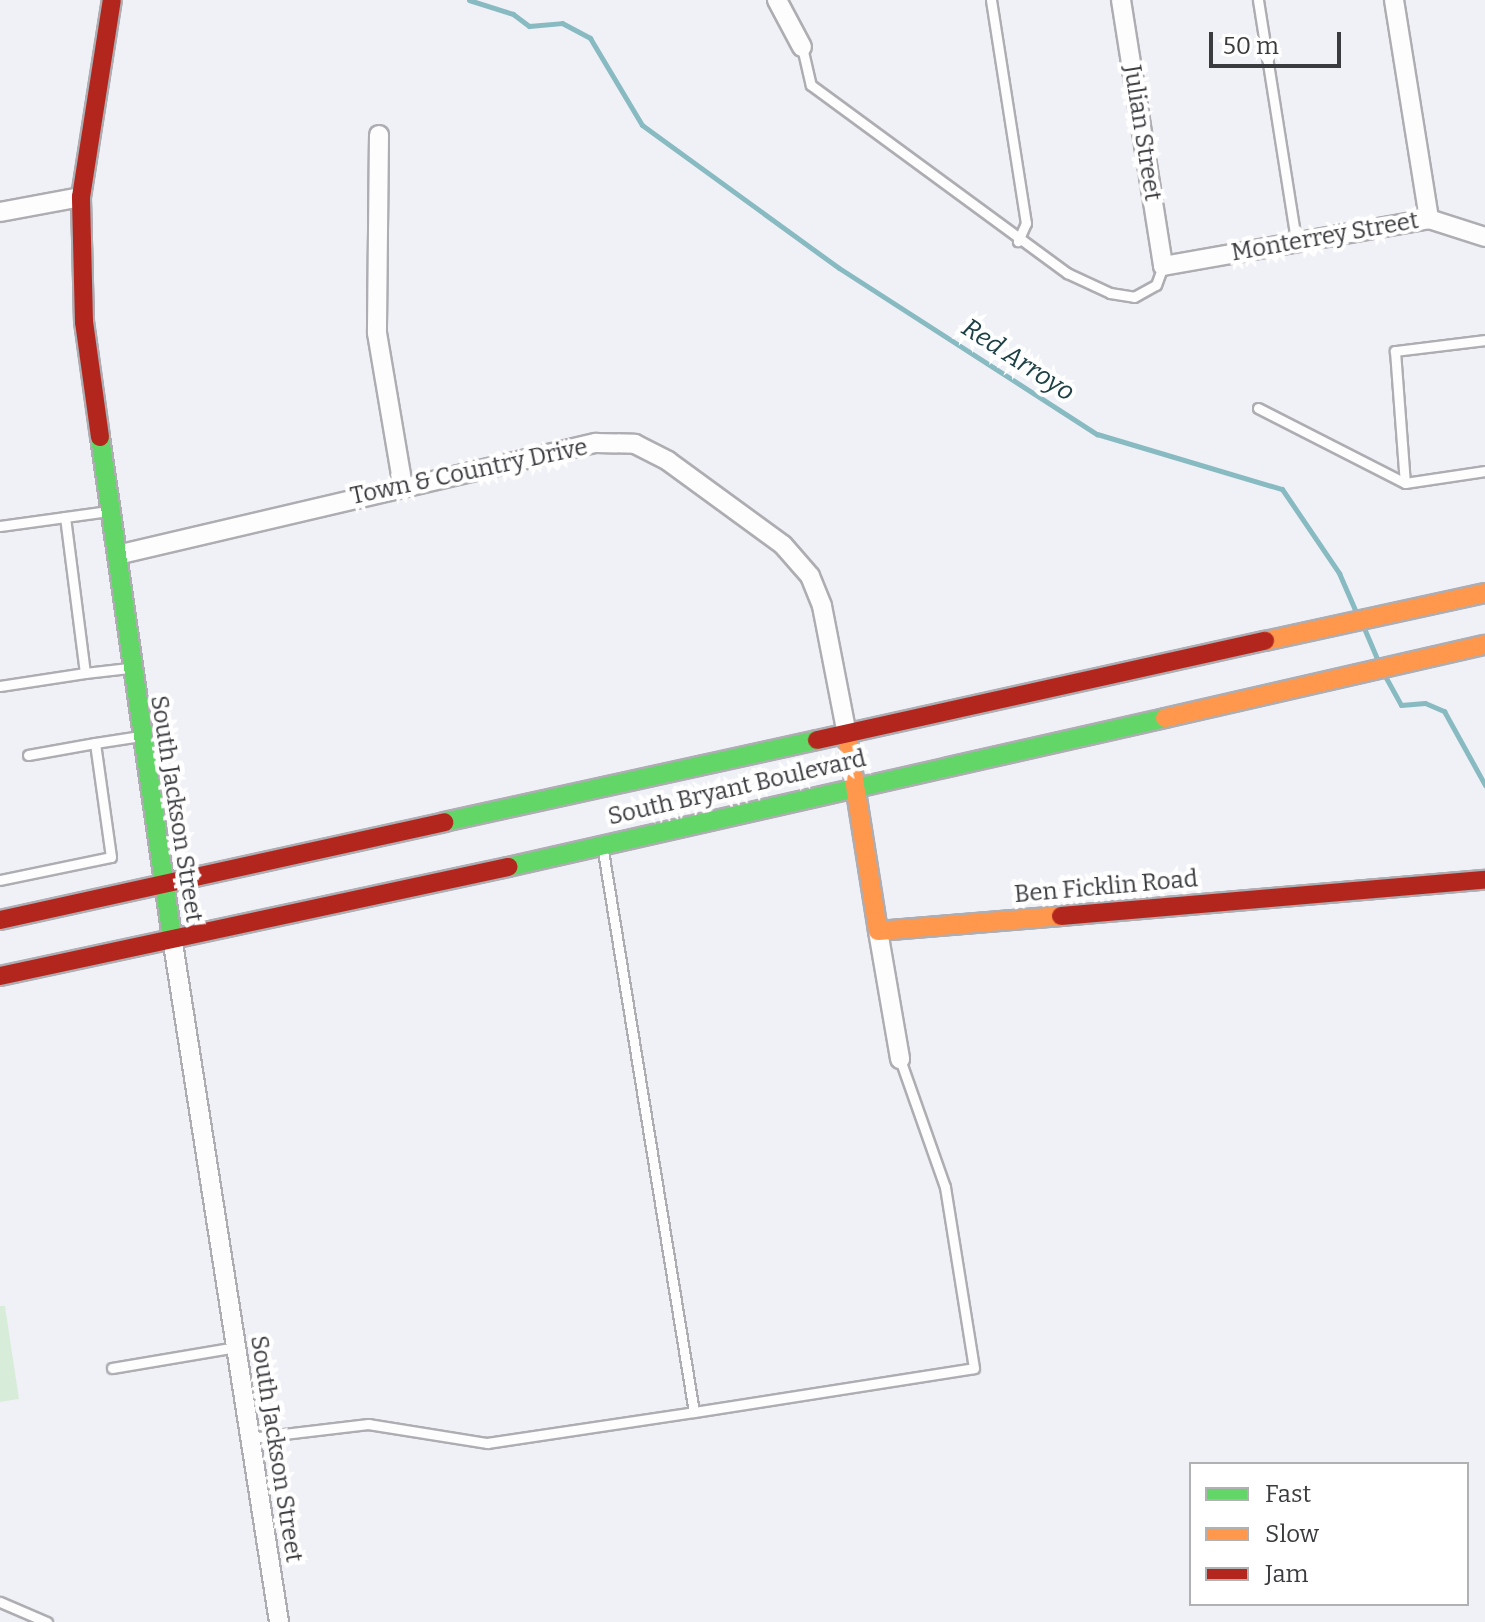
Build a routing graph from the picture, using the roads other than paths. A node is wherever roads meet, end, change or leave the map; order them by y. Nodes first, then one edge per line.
1 (112, 0) edge
2 (777, 0) edge
3 (991, 0) edge
4 (1121, 0) edge
5 (1258, 0) edge
6 (1394, 0) edge
7 (802, 47) joint
8 (379, 135) dead end
9 (81, 197) junction
10 (0, 212) edge
11 (1429, 219) junction
12 (1485, 237) edge
13 (1018, 241) junction
14 (1296, 241) junction
15 (1163, 266) junction
16 (1485, 340) edge
17 (1258, 408) dead end
18 (1485, 471) edge
19 (1405, 483) junction
20 (403, 486) junction
21 (111, 511) junction
22 (65, 517) junction
23 (0, 526) edge
24 (117, 555) junction
25 (1485, 593) edge
26 (1479, 646) edge
27 (131, 668) junction
28 (85, 673) junction
29 (0, 686) edge
30 (847, 735) junction
31 (140, 736) junction
32 (95, 743) junction
33 (28, 755) dead end
34 (855, 785) junction
35 (601, 844) junction
36 (0, 880) edge
37 (1485, 880) edge
38 (163, 885) junction
39 (0, 920) edge
40 (878, 931) junction
41 (172, 937) junction
42 (0, 976) edge
43 (900, 1059) joint
44 (236, 1347) junction
45 (112, 1368) dead end
46 (694, 1412) junction
47 (250, 1438) junction
48 (0, 1602) edge
49 (47, 1622) edge
50 (279, 1622) edge

1 - 9 main road, South Jackson Street
2 - 7 street
3 - 13 lane
4 - 15 street, Julian Street
5 - 14 lane
6 - 11 street
7 - 13 lane
8 - 20 street
9 - 10 street
9 - 21 main road, South Jackson Street
11 - 12 street, Monterrey Street
11 - 14 street, Monterrey Street
13 - 15 lane
14 - 15 street, Monterrey Street
16 - 19 lane
17 - 19 lane
18 - 19 lane
20 - 24 street, Town & Country Drive
20 - 30 street, Town & Country Drive
21 - 22 lane
21 - 24 main road, South Jackson Street
22 - 23 lane
22 - 28 lane
24 - 27 main road, South Jackson Street
25 - 30 main road, South Bryant Boulevard
26 - 34 main road, South Bryant Boulevard
27 - 28 lane
27 - 31 main road, South Jackson Street
28 - 29 lane
30 - 34 main road
30 - 38 main road, South Bryant Boulevard
31 - 32 lane
31 - 38 main road, South Jackson Street
32 - 33 lane
32 - 36 lane
34 - 35 main road, South Bryant Boulevard
34 - 40 main road
35 - 41 main road, South Bryant Boulevard
35 - 46 lane
37 - 40 main road, Ben Ficklin Road
38 - 39 main road, South Bryant Boulevard
38 - 41 main road, South Jackson Street
40 - 43 street
41 - 42 main road, South Bryant Boulevard
41 - 44 street, South Jackson Street
43 - 46 lane
44 - 45 lane
44 - 47 street, South Jackson Street
46 - 47 lane
47 - 50 street, South Jackson Street
48 - 49 lane

